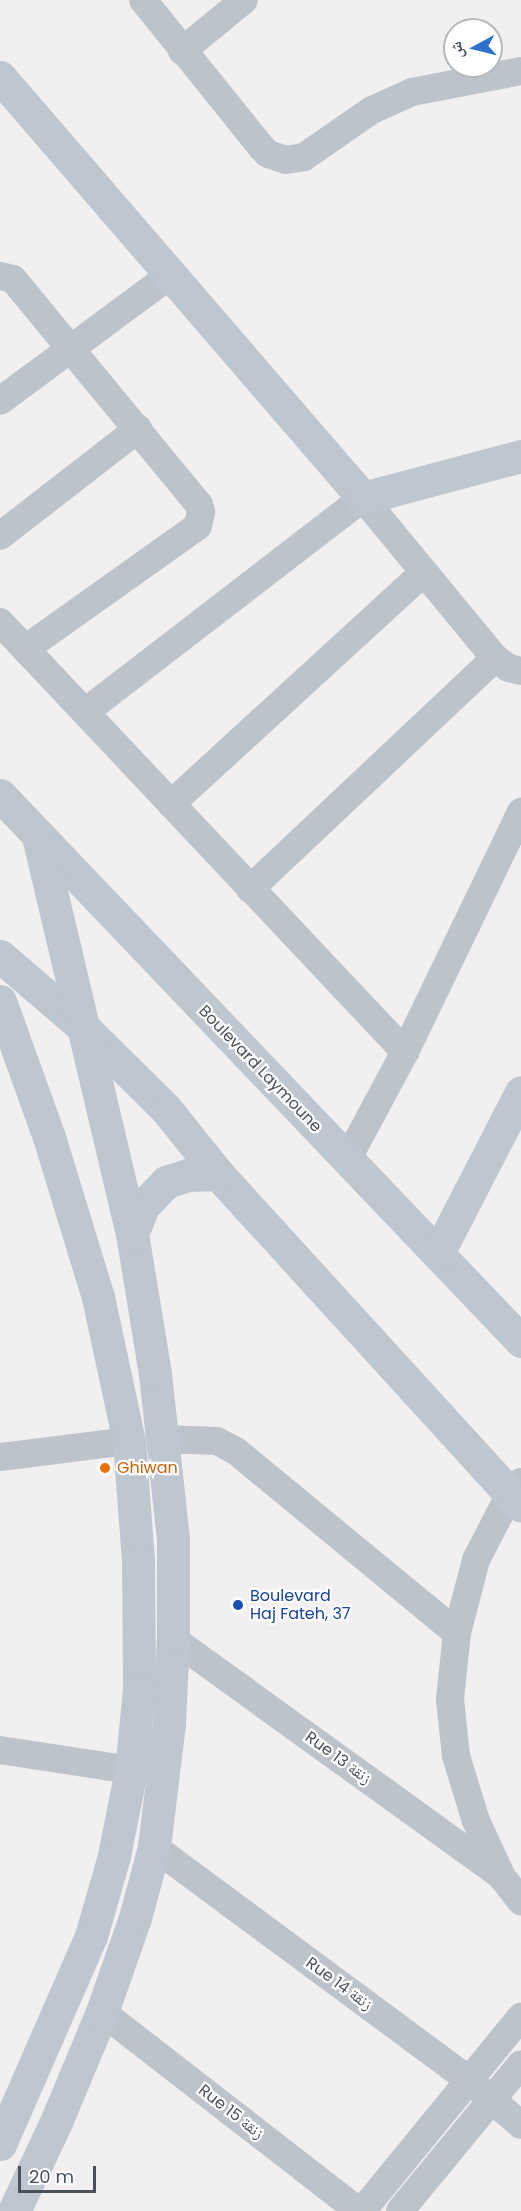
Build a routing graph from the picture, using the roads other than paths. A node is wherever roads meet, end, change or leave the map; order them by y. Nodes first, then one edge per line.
1 (143, 0) edge
2 (244, 0) edge
3 (182, 51) junction
4 (521, 71) edge
5 (0, 77) edge
6 (0, 276) edge
7 (169, 276) junction
8 (71, 348) junction
9 (0, 401) edge
10 (138, 429) junction
11 (521, 456) edge
12 (363, 498) junction
13 (0, 536) edge
14 (424, 572) junction
15 (0, 622) edge
16 (25, 649) junction
17 (495, 658) junction
18 (521, 671) edge
19 (85, 712) junction
20 (2, 802) edge
21 (171, 804) junction
22 (521, 812) edge
23 (38, 837) junction
24 (249, 889) junction
25 (0, 956) edge
26 (0, 1001) edge
27 (84, 1028) junction
28 (405, 1052) junction
29 (521, 1092) edge
30 (347, 1160) junction
31 (218, 1174) junction
32 (132, 1234) junction
33 (438, 1253) junction
34 (521, 1341) edge
35 (162, 1438) junction
36 (129, 1440) junction
37 (0, 1457) edge
38 (517, 1494) edge
39 (456, 1633) junction
40 (173, 1639) junction
41 (0, 1750) edge
42 (130, 1770) junction
43 (154, 1847) junction
44 (502, 1876) junction
45 (521, 1901) edge
46 (102, 2012) junction
47 (521, 2017) edge
48 (521, 2064) edge
49 (470, 2081) junction
50 (492, 2100) junction
51 (521, 2125) edge
52 (0, 2144) edge
53 (14, 2211) edge
54 (361, 2211) edge
55 (400, 2211) edge

1 - 3 street
2 - 3 street
3 - 4 street
5 - 7 main road
6 - 8 street
7 - 8 street
7 - 12 main road
8 - 9 street
8 - 10 street
10 - 13 street
10 - 16 street
11 - 12 main road
12 - 14 street
12 - 19 street
14 - 17 street
14 - 21 street
15 - 16 street
16 - 19 street
17 - 18 street
17 - 24 street
19 - 21 street
20 - 23 main road, Boulevard Laymoune
21 - 24 street
22 - 28 street
23 - 27 main road
23 - 30 main road, Boulevard Laymoune
24 - 28 street
25 - 27 main road
26 - 36 main road
27 - 31 main road
27 - 32 main road
28 - 30 street
29 - 33 main road
30 - 33 main road, Boulevard Laymoune
31 - 32 main road
31 - 38 main road
32 - 35 main road
33 - 34 main road, Boulevard Laymoune
35 - 39 street
35 - 40 main road
36 - 37 street
36 - 42 main road
38 - 39 street
39 - 44 street
40 - 43 main road
40 - 44 street, Rue 13 زنقة
41 - 42 street
42 - 52 main road
43 - 46 main road
43 - 49 street, Rue 14 زنقة
44 - 45 street
46 - 53 main road
46 - 54 street, Rue 15 زنقة
47 - 49 street
48 - 50 street
49 - 50 street, Rue 14 زنقة
49 - 54 street
50 - 51 street, Rue 14 زنقة
50 - 55 street

